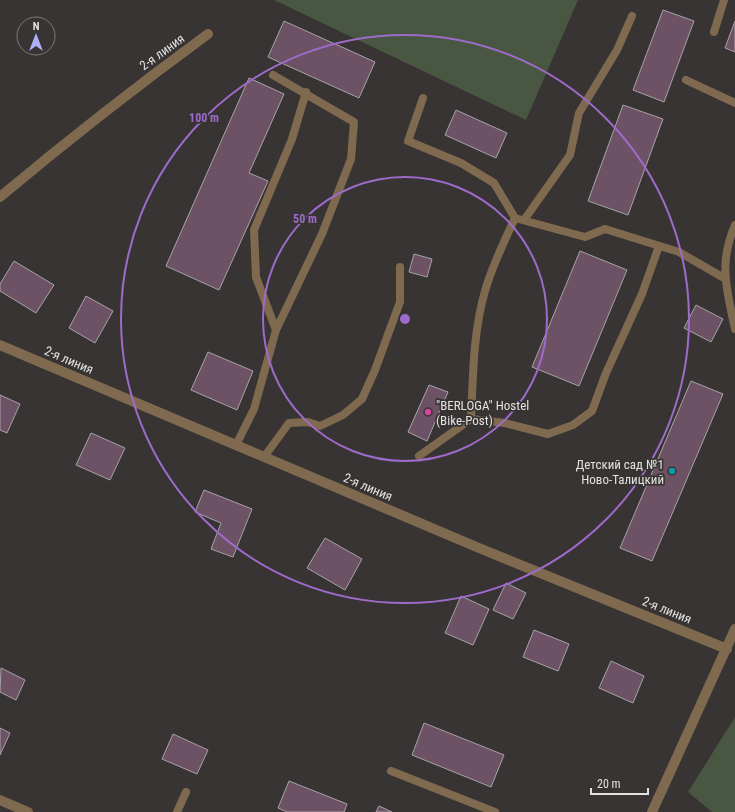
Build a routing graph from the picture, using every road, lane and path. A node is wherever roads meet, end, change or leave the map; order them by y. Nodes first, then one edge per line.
1 (724, 0) edge
2 (632, 16) dead end
3 (714, 32) dead end
4 (208, 34) dead end
5 (273, 75) dead end
6 (686, 80) dead end
7 (306, 92) junction
8 (423, 98) dead end
9 (735, 103) edge
10 (0, 196) edge
11 (515, 218) junction
12 (524, 220) junction
13 (735, 226) edge
14 (659, 246) junction
15 (400, 268) dead end
16 (724, 278) junction
17 (735, 328) edge
18 (276, 330) junction
19 (0, 345) edge
20 (471, 419) junction
21 (236, 445) junction
22 (419, 456) dead end
23 (264, 457) junction
24 (735, 629) edge
25 (727, 649) junction
26 (391, 771) dead end
27 (186, 792) dead end
28 (0, 800) edge
29 (28, 812) edge
30 (177, 812) edge
31 (495, 812) edge
32 (652, 812) edge

1 - 3 lane
2 - 12 lane
4 - 10 street, 2-я линия
5 - 7 lane
6 - 9 lane
7 - 18 lane
7 - 18 lane
8 - 11 lane
11 - 12 lane
11 - 20 lane
12 - 14 lane
13 - 16 lane
14 - 16 lane
14 - 20 lane
15 - 23 lane
16 - 17 lane
18 - 21 lane
19 - 21 street, 2-я линия
20 - 22 lane
21 - 23 street, 2-я линия
23 - 25 street, 2-я линия
24 - 25 street
25 - 32 street
26 - 31 lane
27 - 30 lane
28 - 29 street

